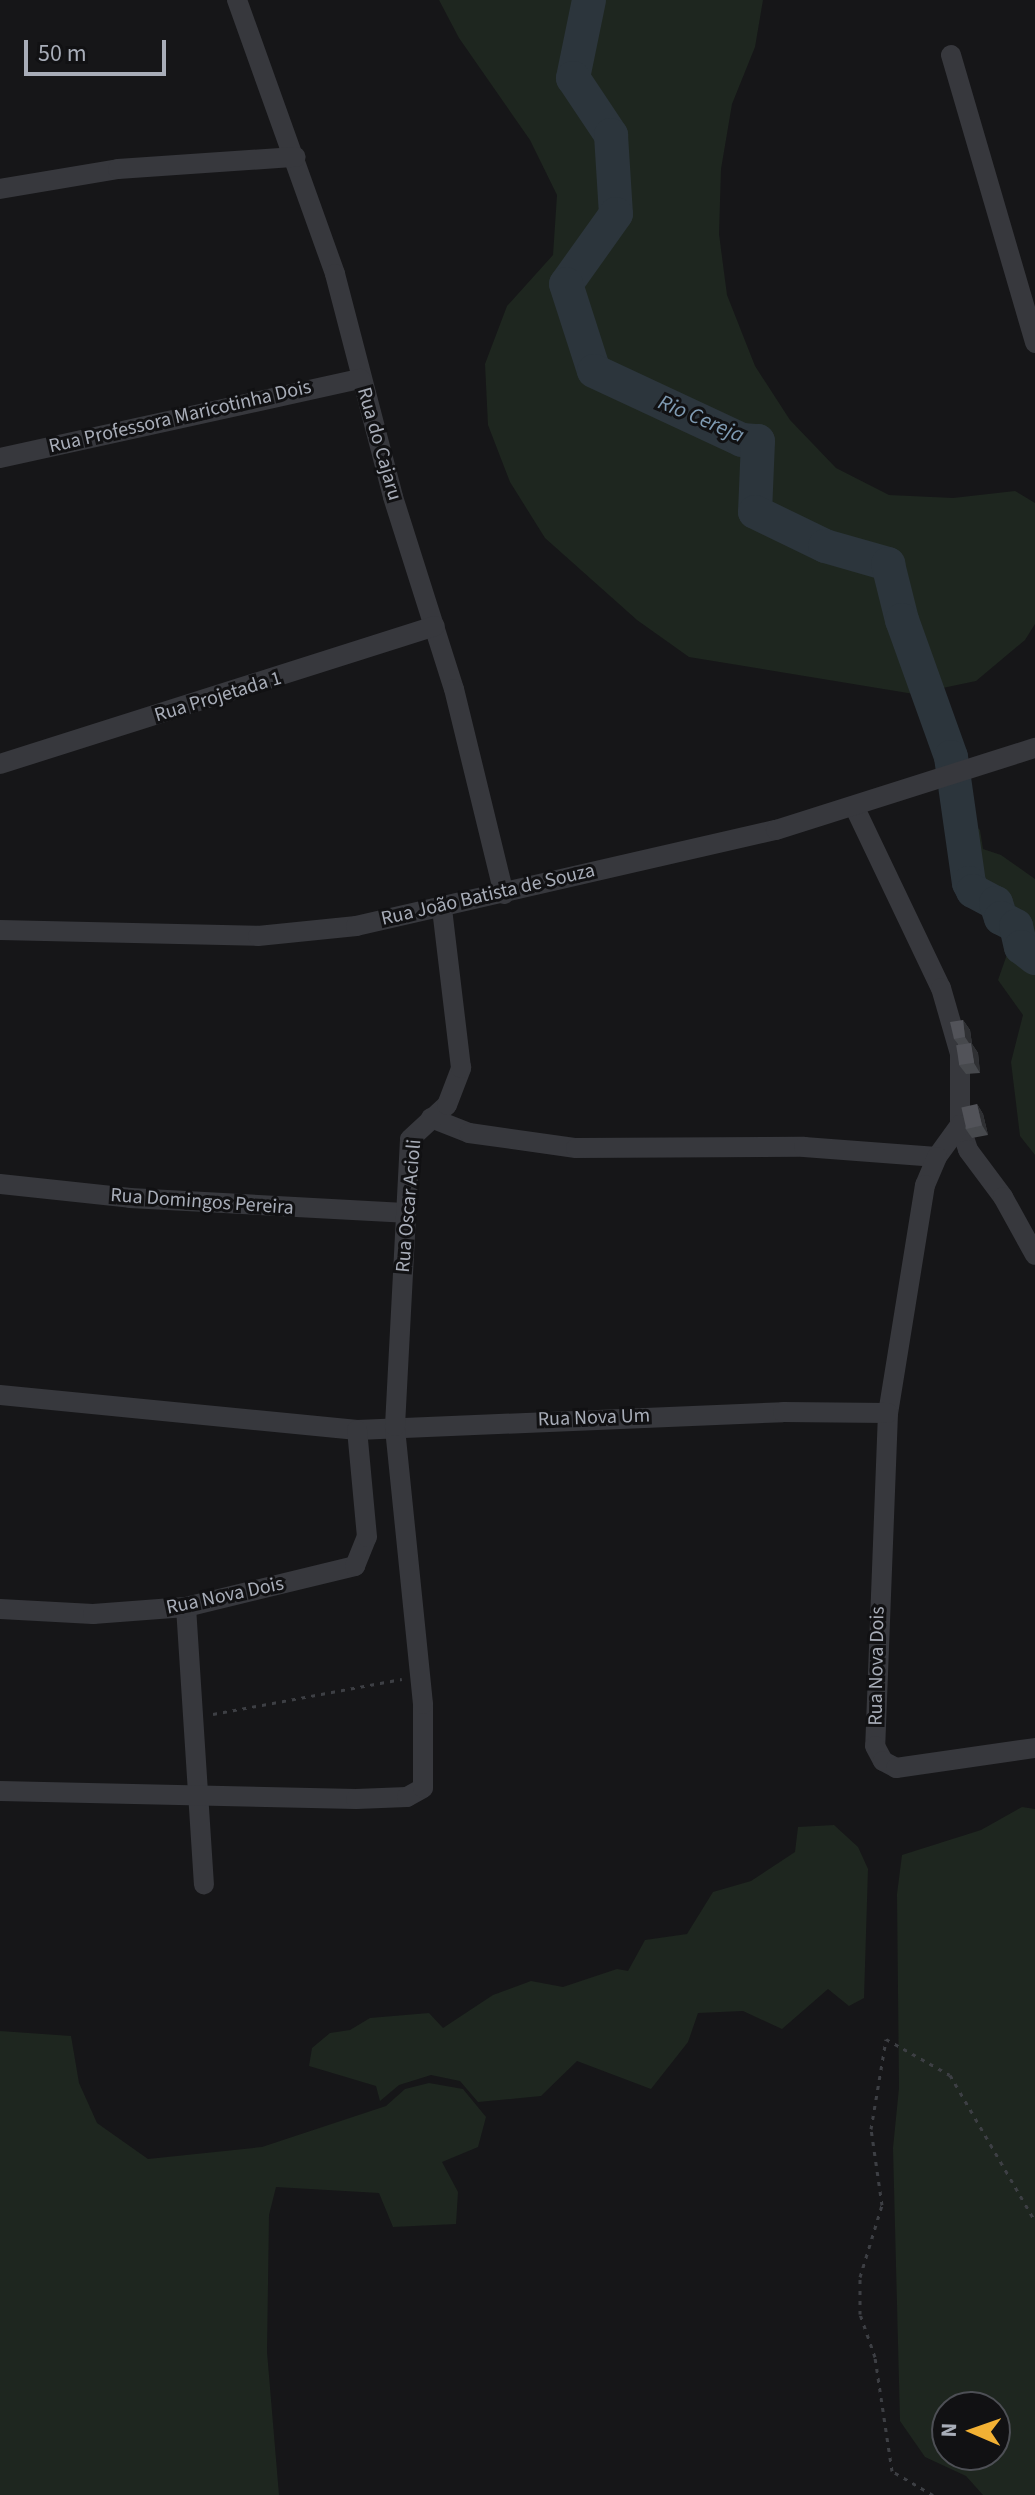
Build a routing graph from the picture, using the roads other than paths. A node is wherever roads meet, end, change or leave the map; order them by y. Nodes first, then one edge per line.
1 (237, 0) edge
2 (951, 55) dead end
3 (296, 157) junction
4 (0, 189) edge
5 (1035, 343) edge
6 (360, 379) junction
7 (0, 458) edge
8 (435, 626) junction
9 (1035, 748) edge
10 (0, 764) edge
11 (854, 806) junction
12 (504, 894) junction
13 (442, 909) junction
14 (0, 930) edge
15 (431, 1118) junction
16 (960, 1125) junction
17 (937, 1157) junction
18 (0, 1184) edge
19 (405, 1213) junction
20 (1035, 1255) edge
21 (0, 1395) edge
22 (888, 1413) junction
23 (395, 1426) junction
24 (357, 1430) junction
25 (186, 1607) junction
26 (0, 1609) edge
27 (1035, 1748) edge
28 (0, 1791) edge
29 (198, 1793) junction
30 (204, 1884) dead end

1 - 3 street, Rua do Cajaru
2 - 5 street
3 - 4 street
3 - 6 street, Rua do Cajaru
6 - 7 street, Rua Professora Maricotinha Dois
6 - 8 street, Rua do Cajaru
8 - 10 street, Rua Projetada 1
8 - 12 street, Rua do Cajaru
9 - 11 street, Rua João Batista de Souza
11 - 12 street, Rua João Batista de Souza
11 - 16 street
12 - 13 street, Rua João Batista de Souza
13 - 14 street, Rua João Batista de Souza
13 - 15 street, Rua Oscar Acioli
15 - 17 street
15 - 19 street, Rua Oscar Acioli
16 - 17 street
16 - 20 street
17 - 22 street
18 - 19 street, Rua Domingos Pereira
19 - 23 street, Rua Oscar Acioli
21 - 24 street, Rua Nova Um
22 - 23 street, Rua Nova Um
22 - 27 street, Rua Nova Dois
23 - 24 street, Rua Nova Um
23 - 29 street, Rua Oscar Acioli
24 - 25 street, Rua Nova Dois
25 - 26 street, Rua Nova Dois
25 - 29 street
28 - 29 street
29 - 30 street

